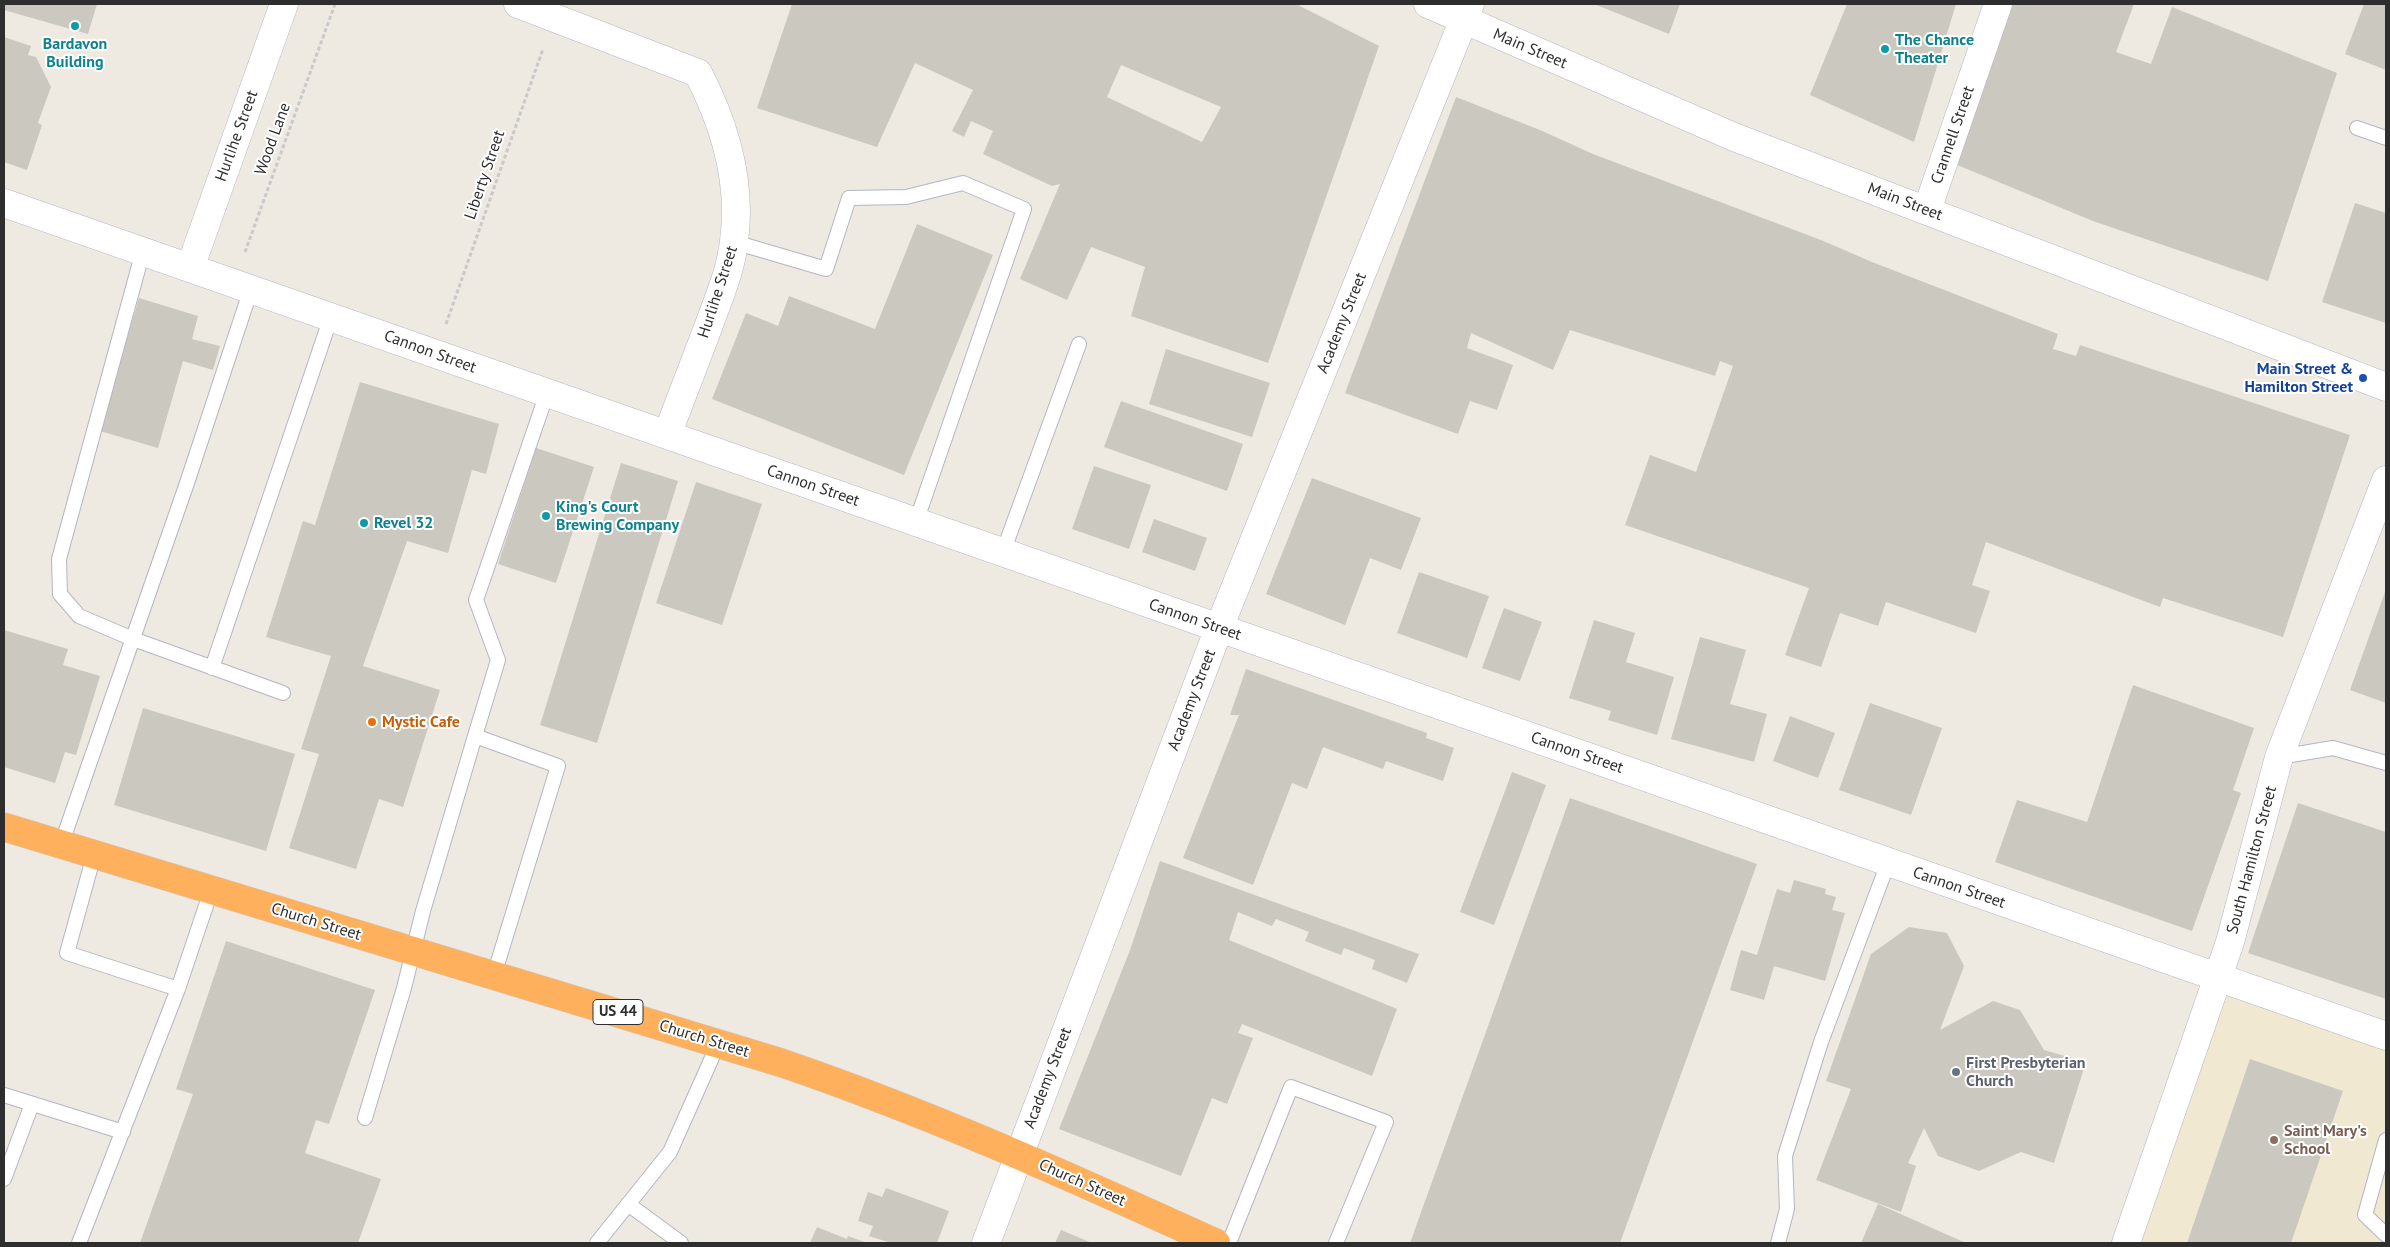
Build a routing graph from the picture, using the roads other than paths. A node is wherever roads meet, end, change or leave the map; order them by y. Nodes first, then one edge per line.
1 (284, 4) edge
2 (518, 4) edge
3 (1428, 4) edge
4 (1998, 4) edge
5 (1466, 12) edge
6 (2357, 128) dead end
7 (2386, 138) edge
8 (4, 203) edge
9 (1927, 210) junction
10 (734, 242) junction
11 (143, 251) junction
12 (190, 268) junction
13 (242, 286) junction
14 (331, 317) junction
15 (1080, 344) dead end
16 (2386, 387) edge
17 (547, 393) junction
18 (667, 435) junction
19 (2386, 480) edge
20 (916, 522) junction
21 (1003, 552) junction
22 (1219, 628) junction
23 (133, 639) junction
24 (212, 668) junction
25 (283, 693) dead end
26 (475, 736) junction
27 (2279, 757) junction
28 (2386, 763) edge
29 (4, 827) edge
30 (61, 845) junction
31 (94, 855) junction
32 (1888, 863) junction
33 (211, 891) junction
34 (414, 952) junction
35 (494, 975) junction
36 (2217, 977) junction
37 (178, 989) junction
38 (2386, 1036) edge
39 (718, 1042) junction
40 (4, 1095) edge
41 (32, 1104) junction
42 (365, 1118) dead end
43 (122, 1132) junction
44 (2386, 1140) edge
45 (1019, 1154) junction
46 (4, 1179) edge
47 (628, 1204) junction
48 (2386, 1235) edge
49 (79, 1243) edge
50 (597, 1243) edge
51 (681, 1243) edge
52 (986, 1243) edge
53 (1216, 1243) edge
54 (1229, 1243) edge
55 (1336, 1243) edge
56 (1778, 1243) edge
57 (2126, 1243) edge

1 - 12 street, Hurlihe Street
2 - 10 street, Hurlihe Street
3 - 5 street, Main Street
4 - 9 street, Crannell Street
5 - 9 street, Main Street
5 - 22 street, Academy Street
6 - 7 lane
8 - 11 street, Cannon Street
9 - 16 street, Main Street
10 - 18 street, Hurlihe Street
10 - 20 lane
11 - 12 street, Cannon Street
11 - 23 lane
12 - 13 street, Cannon Street
13 - 14 street, Cannon Street
13 - 23 lane
14 - 17 street, Cannon Street
14 - 24 lane
15 - 21 lane
17 - 18 street, Cannon Street
17 - 26 lane
18 - 20 street, Cannon Street
19 - 27 street, South Hamilton Street
20 - 21 street, Cannon Street
21 - 22 street, Cannon Street
22 - 32 street, Cannon Street
22 - 45 street, Academy Street
23 - 24 lane
23 - 30 lane
24 - 25 lane
26 - 34 lane
26 - 35 lane
27 - 28 lane
27 - 36 street, South Hamilton Street
29 - 30 highway, Church Street / US 44
30 - 31 highway, Church Street / US 44
31 - 33 highway, Church Street / US 44
31 - 37 lane
32 - 36 street, Cannon Street
32 - 56 lane
33 - 34 highway, Church Street / US 44
33 - 37 lane
34 - 35 highway, Church Street / US 44
34 - 42 lane
35 - 39 highway, Church Street / US 44
36 - 38 street, Cannon Street
36 - 57 street, South Hamilton Street
37 - 43 lane
39 - 45 highway, Church Street / US 44
39 - 47 lane
40 - 41 lane
41 - 43 lane
41 - 46 lane
43 - 49 lane
44 - 48 lane
45 - 52 street, Academy Street
45 - 53 highway, Church Street / US 44
47 - 50 lane
47 - 51 lane
54 - 55 lane

